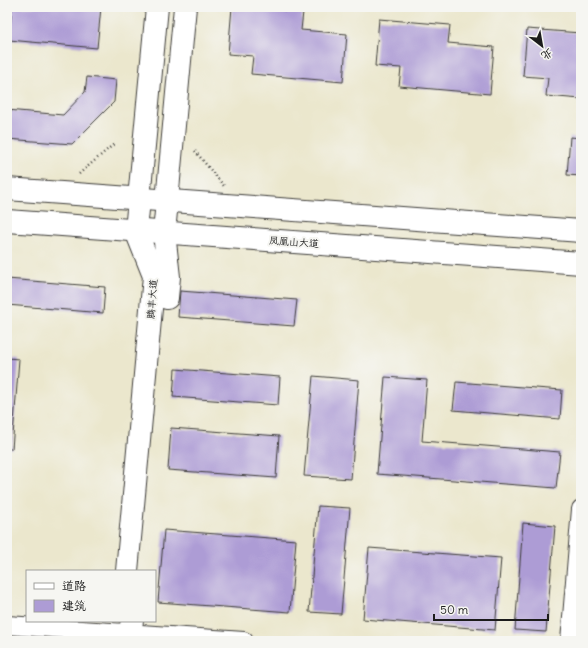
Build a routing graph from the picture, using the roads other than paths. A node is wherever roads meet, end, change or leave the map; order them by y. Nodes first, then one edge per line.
1 (158, 7) edge
2 (185, 7) edge
3 (7, 189) edge
4 (139, 199) junction
5 (166, 201) junction
6 (7, 221) edge
7 (136, 231) junction
8 (581, 231) edge
9 (164, 233) junction
10 (581, 263) edge
11 (581, 509) edge
12 (127, 570) edge
13 (141, 570) edge
14 (7, 626) edge
15 (129, 629) edge
16 (244, 641) edge
17 (570, 641) edge

1 - 4 main road, 腾丰大道
2 - 5 main road, 腾丰大道
3 - 4 main road
4 - 5 main road
4 - 7 main road, 腾丰大道
5 - 8 main road
5 - 9 main road, 腾丰大道
6 - 7 main road, 凤凰山大道
7 - 9 main road, 凤凰山大道
7 - 12 main road, 腾丰大道
9 - 10 main road, 凤凰山大道
9 - 13 main road, 腾丰大道
11 - 17 street
14 - 15 street
15 - 16 street

